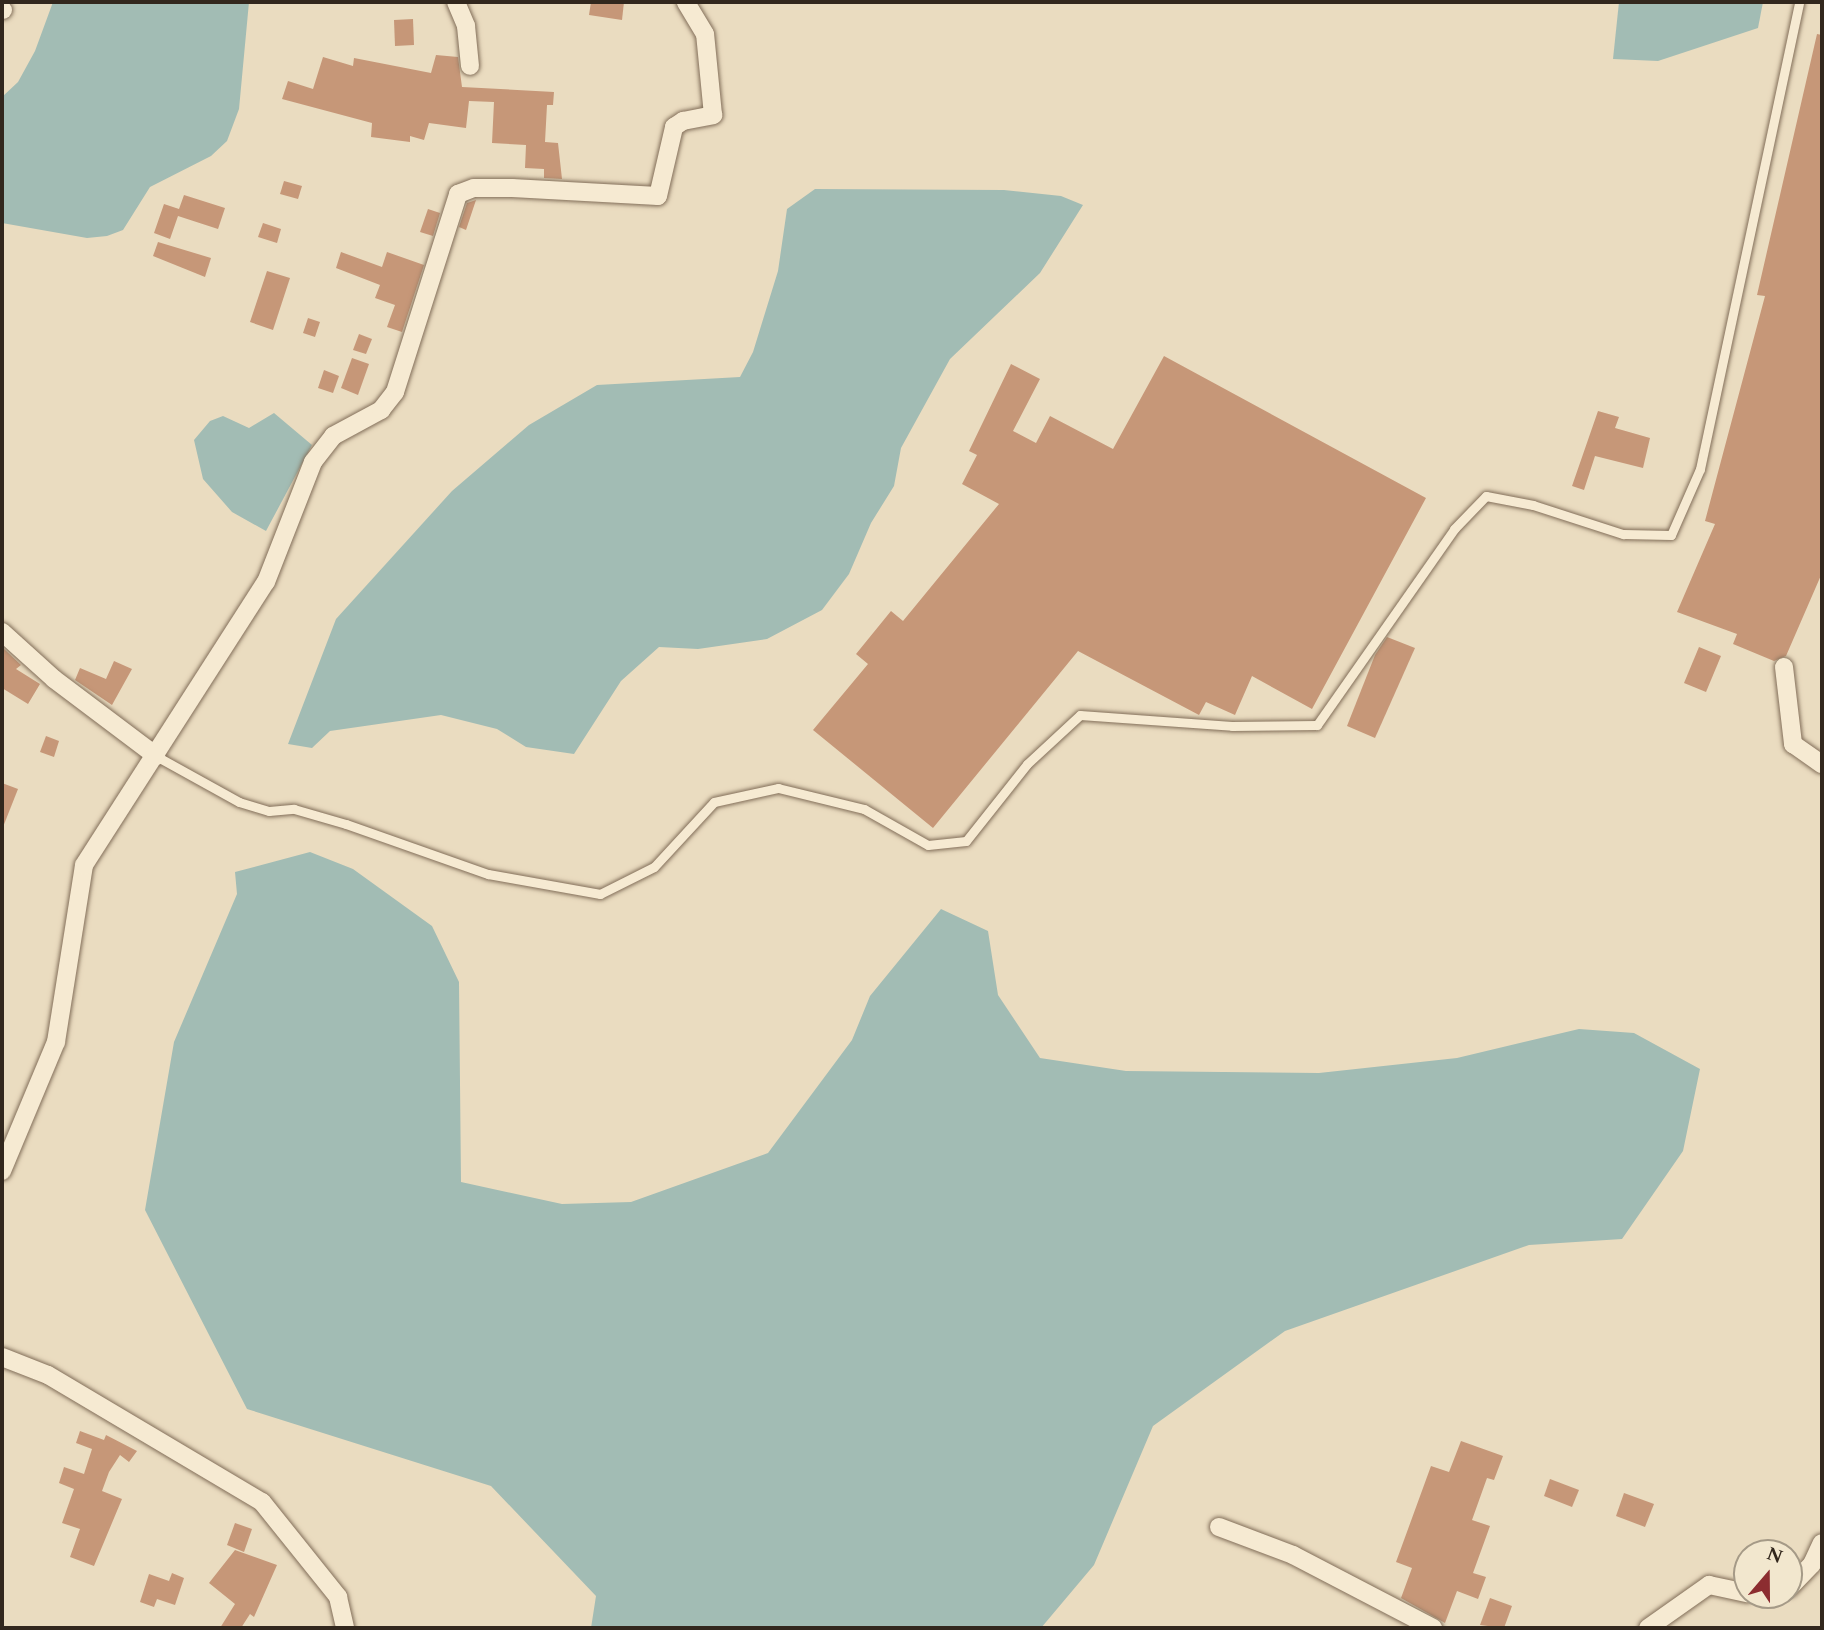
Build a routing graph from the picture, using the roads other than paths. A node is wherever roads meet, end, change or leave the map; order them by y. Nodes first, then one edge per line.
1 (456, 2) edge
2 (686, 2) edge
3 (1799, 2) edge
4 (470, 66) dead end
5 (2, 632) edge
6 (1784, 667) dead end
7 (156, 756) junction
8 (1822, 764) edge
9 (2, 1171) edge
10 (2, 1357) edge
11 (1219, 1527) dead end
12 (1822, 1543) edge
13 (1803, 1573) edge
14 (1733, 1590) edge
15 (345, 1628) edge
16 (1433, 1628) edge
17 (1648, 1628) edge

1 - 4 street
2 - 7 street
3 - 7 lane
5 - 7 street
6 - 8 street
7 - 9 street
10 - 15 street
11 - 16 street
12 - 13 street
14 - 17 street

